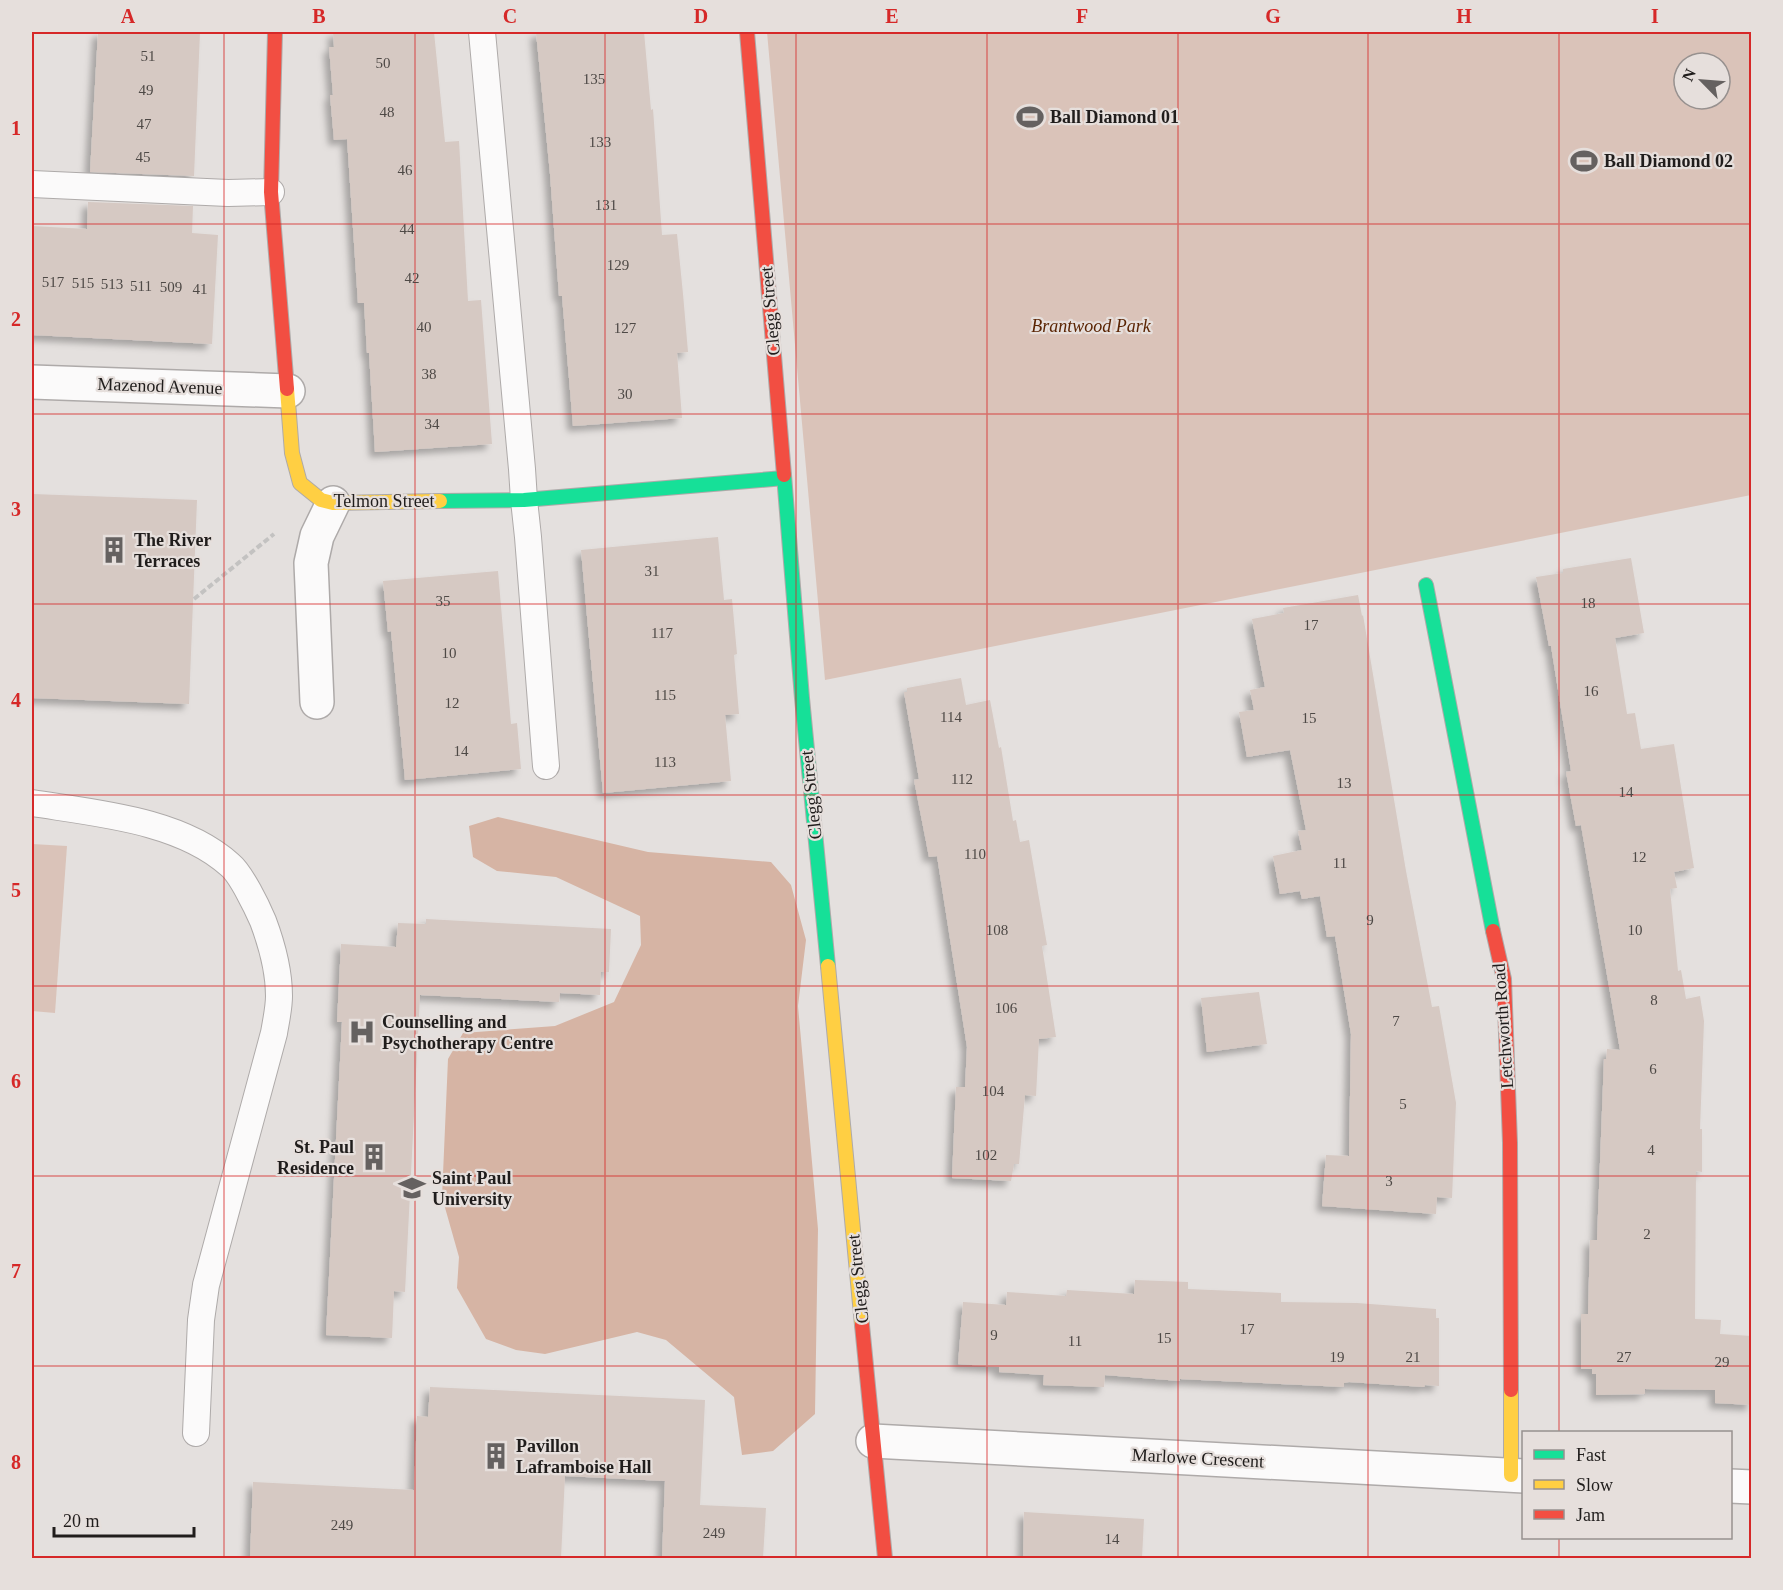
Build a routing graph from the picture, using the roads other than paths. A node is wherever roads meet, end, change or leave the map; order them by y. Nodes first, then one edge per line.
1 (275, 32) edge
2 (482, 32) edge
3 (747, 32) edge
4 (32, 184) edge
5 (271, 192) junction
6 (32, 382) edge
7 (288, 391) junction
8 (784, 478) junction
9 (524, 500) junction
10 (333, 503) junction
11 (1425, 585) dead end
12 (316, 702) dead end
13 (546, 766) dead end
14 (32, 803) edge
15 (196, 1433) dead end
16 (873, 1441) junction
17 (1517, 1475) edge
18 (1732, 1486) edge
19 (1752, 1487) edge
20 (885, 1558) edge

1 - 5 street, Telmon Street
2 - 9 lane
3 - 8 street, Clegg Street
4 - 5 lane
5 - 7 street, Telmon Street
6 - 7 street, Mazenod Avenue
7 - 10 street, Telmon Street
8 - 9 street, Telmon Street
8 - 16 street, Clegg Street
9 - 10 street, Telmon Street
9 - 13 lane
10 - 12 street
11 - 17 street, Letchworth Road
14 - 15 lane
16 - 17 street, Marlowe Crescent
16 - 20 street, Clegg Street
18 - 19 street

